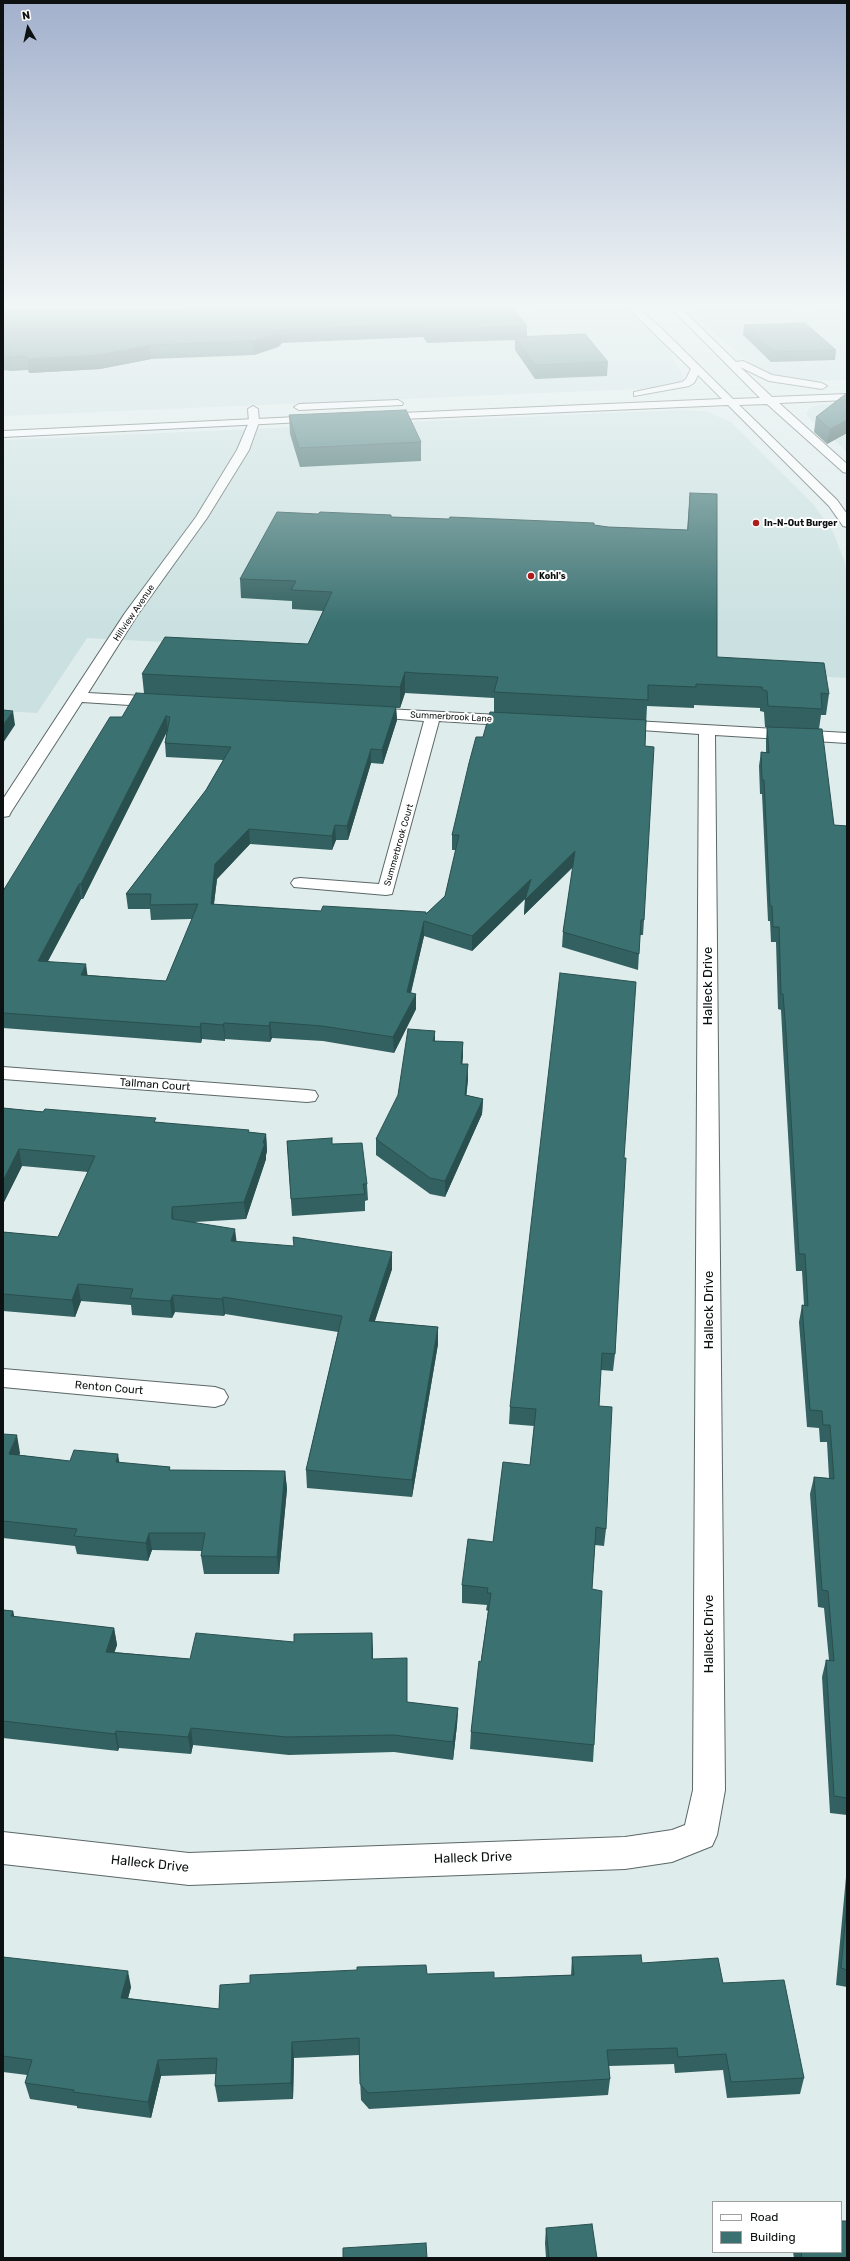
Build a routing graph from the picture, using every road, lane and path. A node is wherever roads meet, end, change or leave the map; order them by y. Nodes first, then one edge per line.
1 (256, 413) edge
2 (479, 413) edge
3 (741, 413) edge
4 (784, 413) edge
5 (801, 413) edge
6 (364, 417) edge
7 (732, 417) dead end
8 (332, 419) edge
9 (254, 422) junction
10 (752, 423) junction
11 (3, 434) edge
12 (816, 442) junction
13 (847, 470) edge
14 (847, 523) edge
15 (78, 697) junction
16 (175, 703) edge
17 (355, 712) edge
18 (433, 716) junction
19 (535, 721) edge
20 (605, 725) edge
21 (707, 730) junction
22 (847, 738) edge
23 (11, 789) edge
24 (3, 812) edge
25 (300, 883) dead end
26 (3, 1073) edge
27 (307, 1096) dead end
28 (3, 1378) edge
29 (215, 1397) dead end
30 (3, 1848) edge

1 - 9 main road, Hillview Avenue
2 - 6 main road
3 - 10 main road
4 - 12 main road
5 - 12 main road
7 - 10 main road
8 - 9 main road
9 - 11 main road
9 - 15 main road, Hillview Avenue
10 - 14 main road
12 - 13 main road
15 - 16 main road
15 - 23 main road, Hillview Avenue
17 - 18 main road, Summerbrook Lane
18 - 19 main road, Summerbrook Lane
18 - 25 main road, Summerbrook Court
20 - 21 main road
21 - 22 main road
21 - 30 main road, Halleck Drive
23 - 24 main road, Hillview Avenue
26 - 27 main road, Tallman Court
28 - 29 main road, Renton Court

